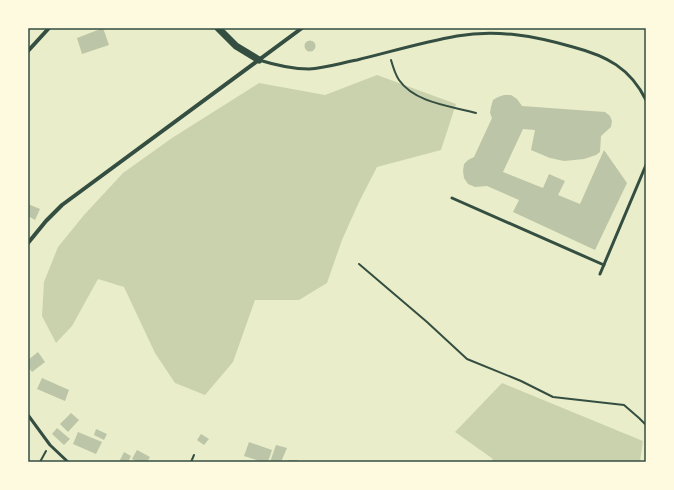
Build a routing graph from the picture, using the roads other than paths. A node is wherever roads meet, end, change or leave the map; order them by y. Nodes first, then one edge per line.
1 (49, 28) edge
2 (218, 28) edge
3 (302, 28) edge
4 (28, 51) edge
5 (259, 60) junction
6 (646, 100) edge
7 (646, 165) edge
8 (452, 198) dead end
9 (28, 243) edge
10 (604, 265) junction
11 (600, 274) dead end
12 (28, 415) edge
13 (68, 462) edge

1 - 4 street
2 - 5 street
3 - 5 street
5 - 6 lane
5 - 9 street
7 - 10 lane
8 - 10 lane
10 - 11 lane
12 - 13 lane

